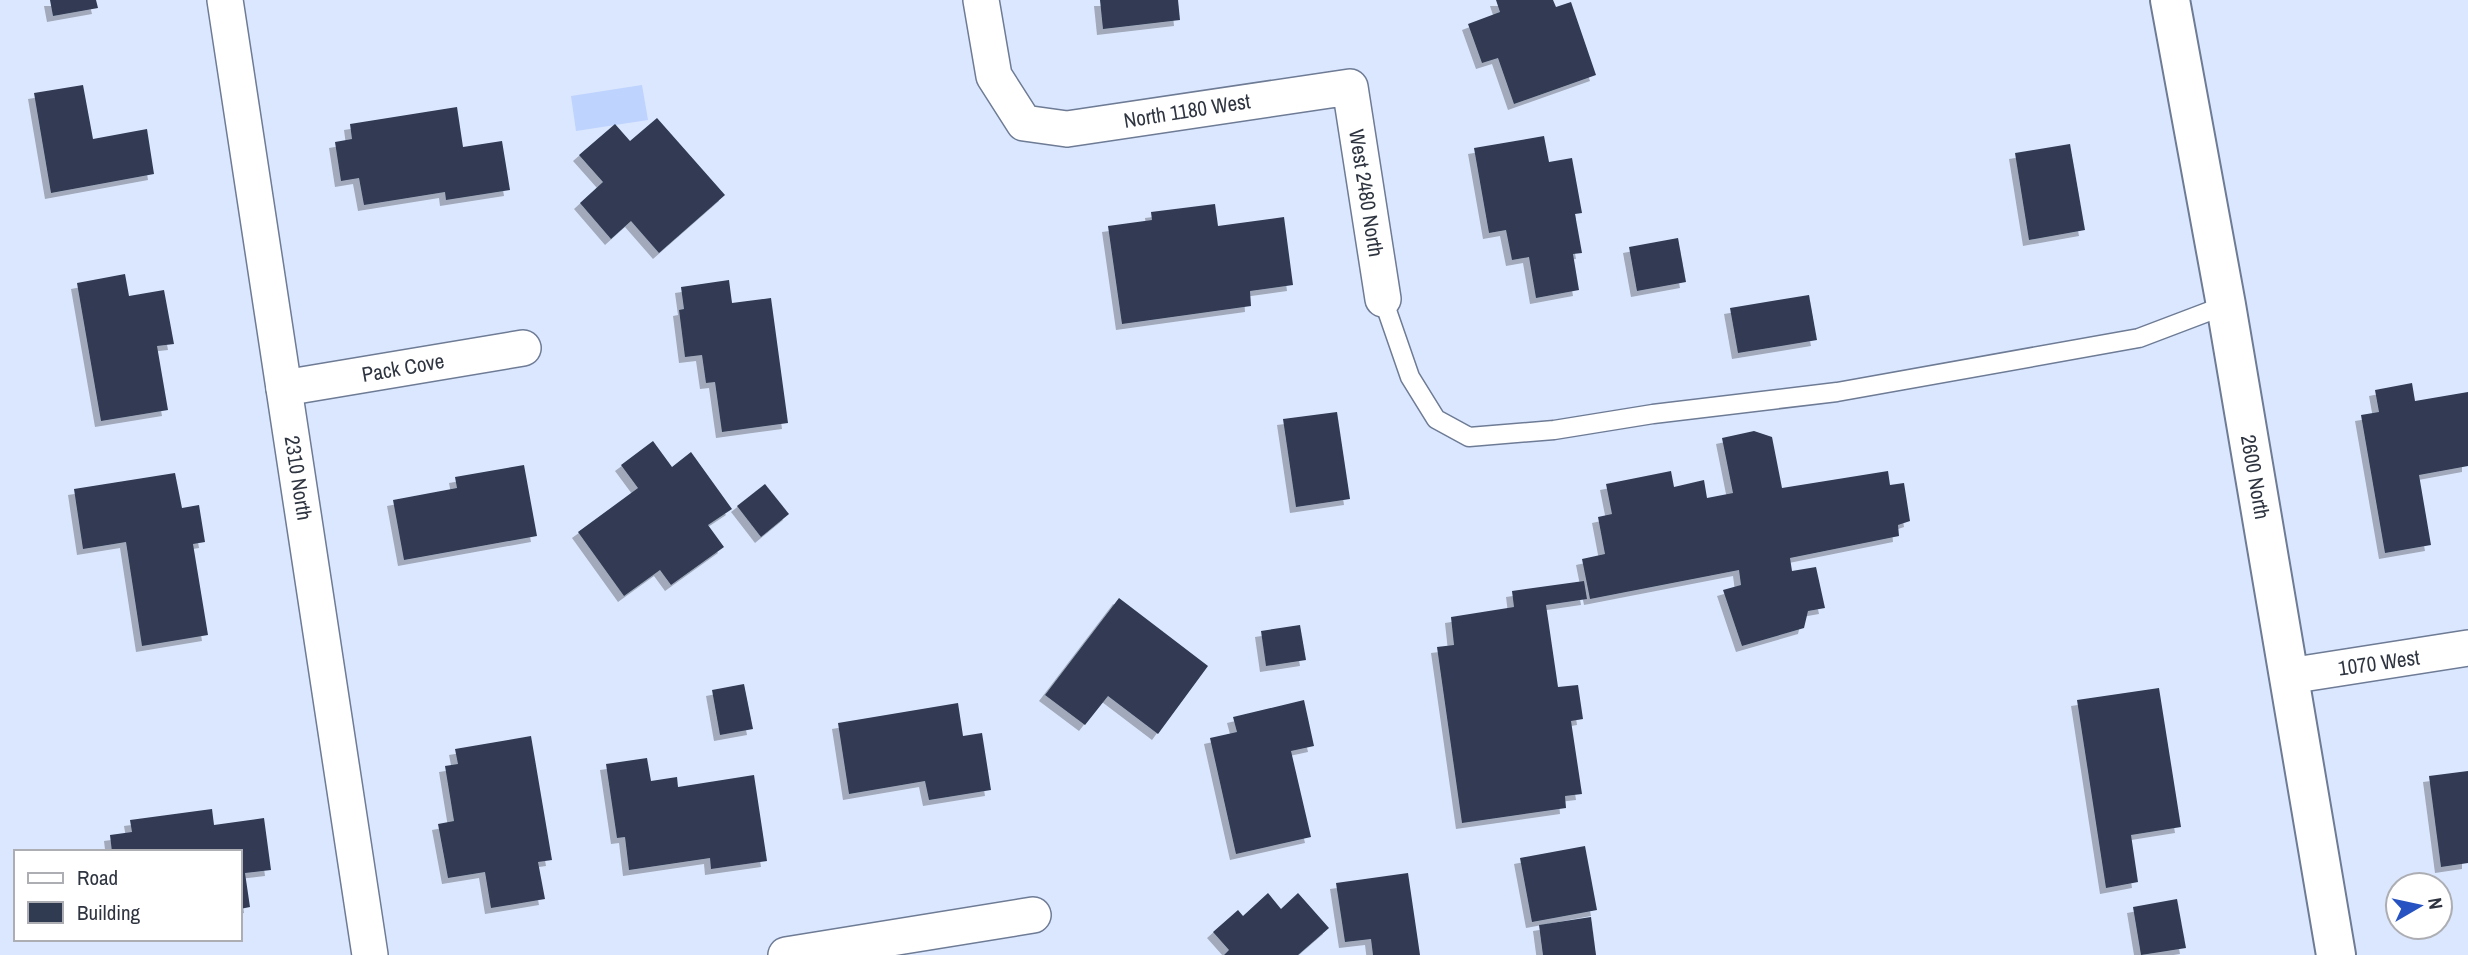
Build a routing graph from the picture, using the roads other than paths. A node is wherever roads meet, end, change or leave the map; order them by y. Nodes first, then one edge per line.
1 (225, 0) edge
2 (981, 0) edge
3 (2170, 0) edge
4 (1350, 87) joint
5 (1383, 299) joint
6 (2226, 305) junction
7 (523, 348) dead end
8 (284, 388) junction
9 (2468, 648) edge
10 (2289, 676) junction
11 (1033, 915) dead end
12 (370, 955) edge
13 (786, 955) edge
14 (2336, 955) edge

1 - 8 street, 2310 North
2 - 4 street, North 1180 West
3 - 6 street, 2600 North
4 - 5 street, West 2480 North
5 - 6 lane
6 - 10 street, 2600 North
7 - 8 street, Pack Cove
8 - 12 street, 2310 North
9 - 10 street, 1070 West
10 - 14 street, 2600 North
11 - 13 street

